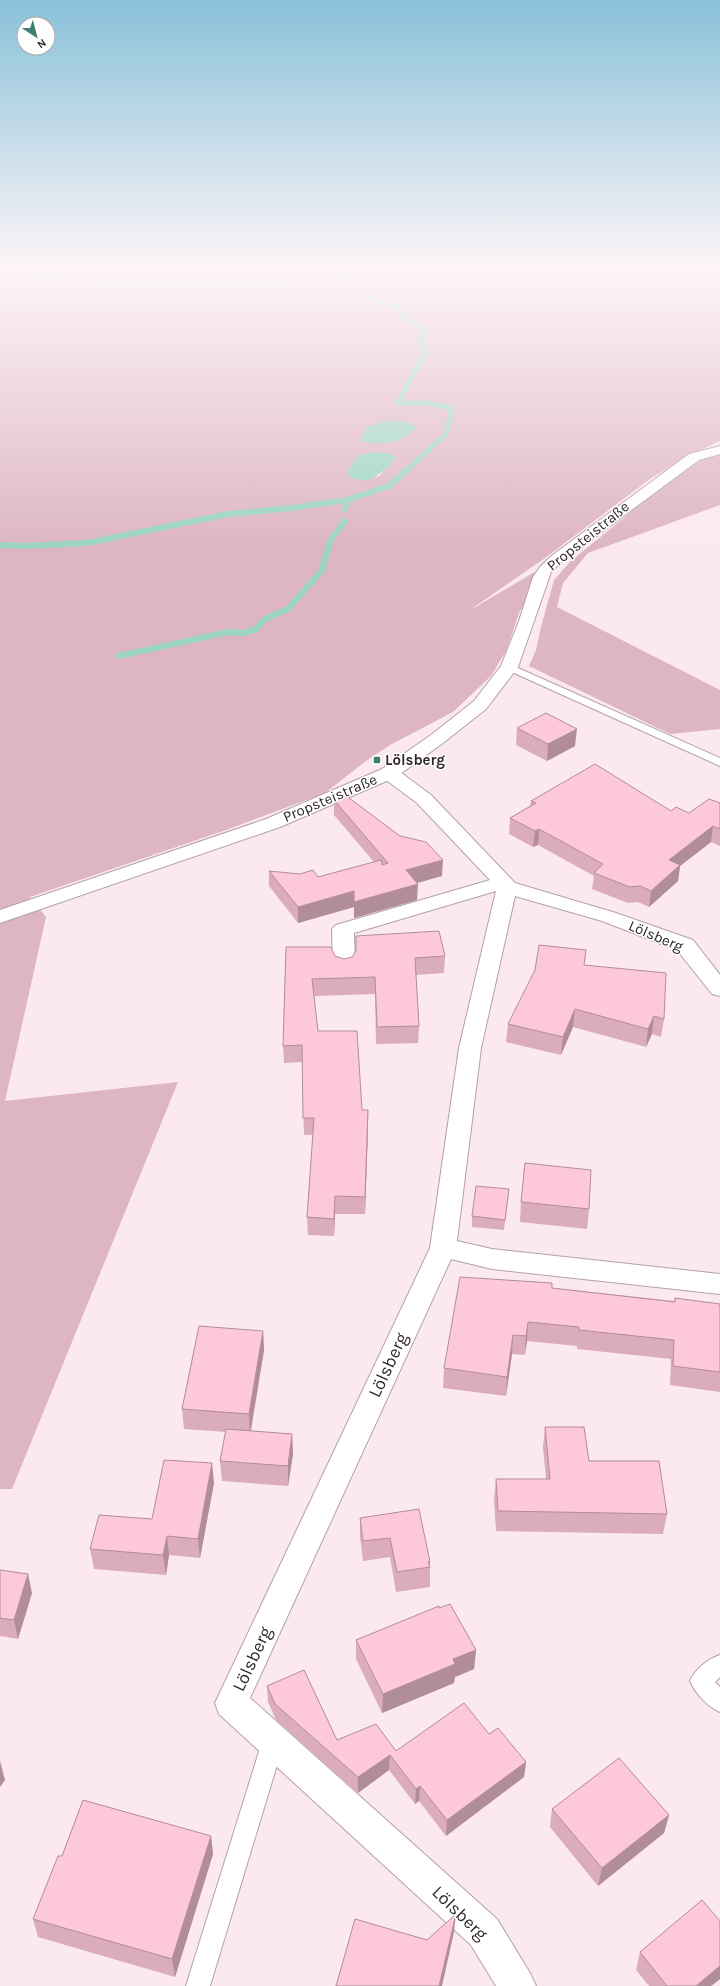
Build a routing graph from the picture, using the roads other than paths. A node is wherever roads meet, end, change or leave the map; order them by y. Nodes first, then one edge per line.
1 (720, 450) edge
2 (509, 667) junction
3 (720, 762) edge
4 (389, 773) junction
5 (506, 885) junction
6 (0, 917) edge
7 (344, 967) edge
8 (720, 989) edge
9 (443, 1248) junction
10 (720, 1284) edge
11 (720, 1664) edge
12 (720, 1702) edge
13 (273, 1741) junction
14 (198, 1986) edge
15 (517, 1986) edge

1 - 2 street, Propsteistraße
2 - 3 lane
2 - 4 street, Propsteistraße
4 - 5 street, Lölsberg
4 - 6 street, Propsteistraße
5 - 7 street
5 - 8 street, Lölsberg
5 - 9 street, Lölsberg
9 - 10 street
9 - 13 street, Lölsberg
11 - 12 lane
13 - 14 lane
13 - 15 street, Lölsberg

